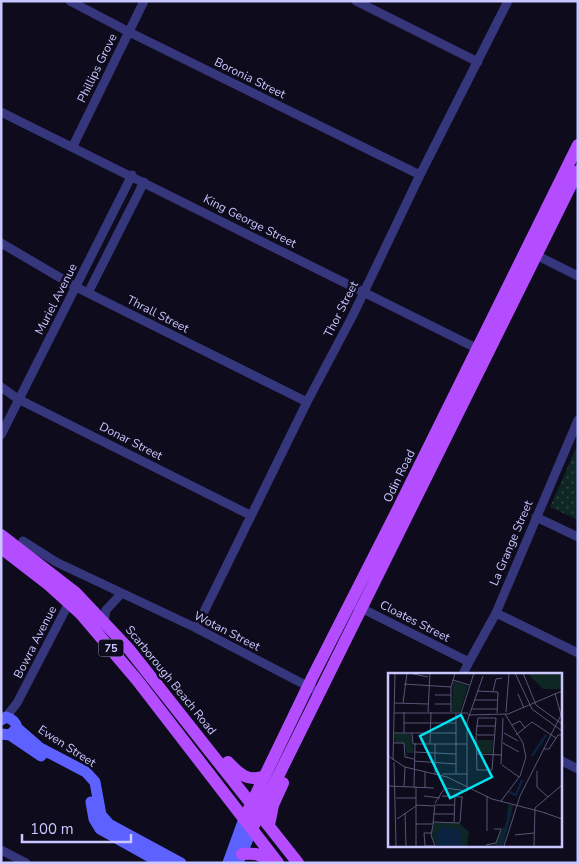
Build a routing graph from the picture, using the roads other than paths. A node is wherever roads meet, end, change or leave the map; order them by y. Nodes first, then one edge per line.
1 (70, 1) edge
2 (144, 1) edge
3 (356, 1) edge
4 (508, 1) edge
5 (129, 32) junction
6 (478, 62) junction
7 (1, 112) edge
8 (578, 144) edge
9 (73, 146) junction
10 (578, 171) edge
11 (132, 175) junction
12 (420, 175) junction
13 (144, 182) junction
14 (1, 243) edge
15 (530, 252) junction
16 (578, 276) edge
17 (76, 287) junction
18 (88, 293) junction
19 (364, 293) junction
20 (482, 351) junction
21 (1, 388) edge
22 (18, 399) junction
23 (307, 402) junction
24 (578, 420) edge
25 (1, 435) edge
26 (250, 515) junction
27 (536, 517) junction
28 (1, 535) edge
29 (578, 537) edge
30 (23, 541) dead end
31 (1, 548) edge
32 (121, 594) junction
33 (73, 598) junction
34 (356, 606) junction
35 (496, 613) junction
36 (104, 621) junction
37 (196, 628) junction
38 (578, 653) edge
39 (468, 662) junction
40 (464, 673) edge
41 (314, 690) junction
42 (176, 707) junction
43 (9, 726) edge
44 (297, 738) junction
45 (562, 761) edge
46 (578, 768) edge
47 (265, 776) junction
48 (256, 808) junction
49 (248, 824) junction
50 (269, 825) junction
51 (1, 850) edge
52 (240, 859) edge
53 (26, 863) edge
54 (161, 863) edge
55 (181, 863) edge
56 (228, 863) edge
57 (270, 863) edge
58 (278, 863) edge
59 (298, 863) edge

1 - 5 street, Boronia Street
2 - 5 street, Phillips Grove
3 - 6 street
4 - 6 street, Thor Street
5 - 9 street, Phillips Grove
5 - 12 street, Boronia Street
6 - 12 street, Thor Street
7 - 9 street, King George Street
8 - 15 main road, Odin Road
9 - 11 street, King George Street
10 - 15 main road, Odin Road
11 - 13 street, King George Street
11 - 17 street, Muriel Avenue
12 - 19 street, Thor Street
13 - 18 street
13 - 19 street, King George Street
14 - 17 street, Thrall Street
15 - 16 street
15 - 20 main road, Odin Road
17 - 18 street, Thrall Street
17 - 22 street, Muriel Avenue
18 - 23 street, Thrall Street
19 - 20 street, King George Street
19 - 23 street, Thor Street
20 - 34 main road, Odin Road
21 - 22 street, Donar Street
22 - 25 street, Muriel Avenue
22 - 26 street, Donar Street
23 - 26 street, Thor Street
24 - 27 street, La Grange Street
26 - 37 street, Thor Street
27 - 29 street
27 - 35 street, La Grange Street
28 - 33 main road, Scarborough Beach Road / 75
30 - 32 street, Wotan Street
31 - 33 main road, Scarborough Beach Road / 75
32 - 36 street
32 - 37 street, Wotan Street
33 - 36 main road, Scarborough Beach Road / 75
33 - 43 street, Bowra Avenue
33 - 49 main road, Scarborough Beach Road / 75
34 - 39 street, Cloates Street
34 - 41 main road, Odin Road
35 - 38 street
35 - 39 street, La Grange Street
36 - 42 main road, Scarborough Beach Road / 75
37 - 41 street, Wotan Street
39 - 40 street, La Grange Street
41 - 44 main road, Odin Road
41 - 47 main road, Odin Road
42 - 47 main road
42 - 48 main road, Scarborough Beach Road / 75
43 - 54 main road, Ewen Street
43 - 55 main road, Ewen Street
44 - 48 main road, Odin Road
44 - 50 main road
45 - 46 street
47 - 48 main road, Odin Road
48 - 49 main road, Odin Road
48 - 50 main road, Scarborough Beach Road / 75
49 - 52 main road
49 - 56 main road
49 - 58 main road, Scarborough Beach Road / 75
50 - 59 main road, Scarborough Beach Road / 75
51 - 53 street
52 - 57 main road

